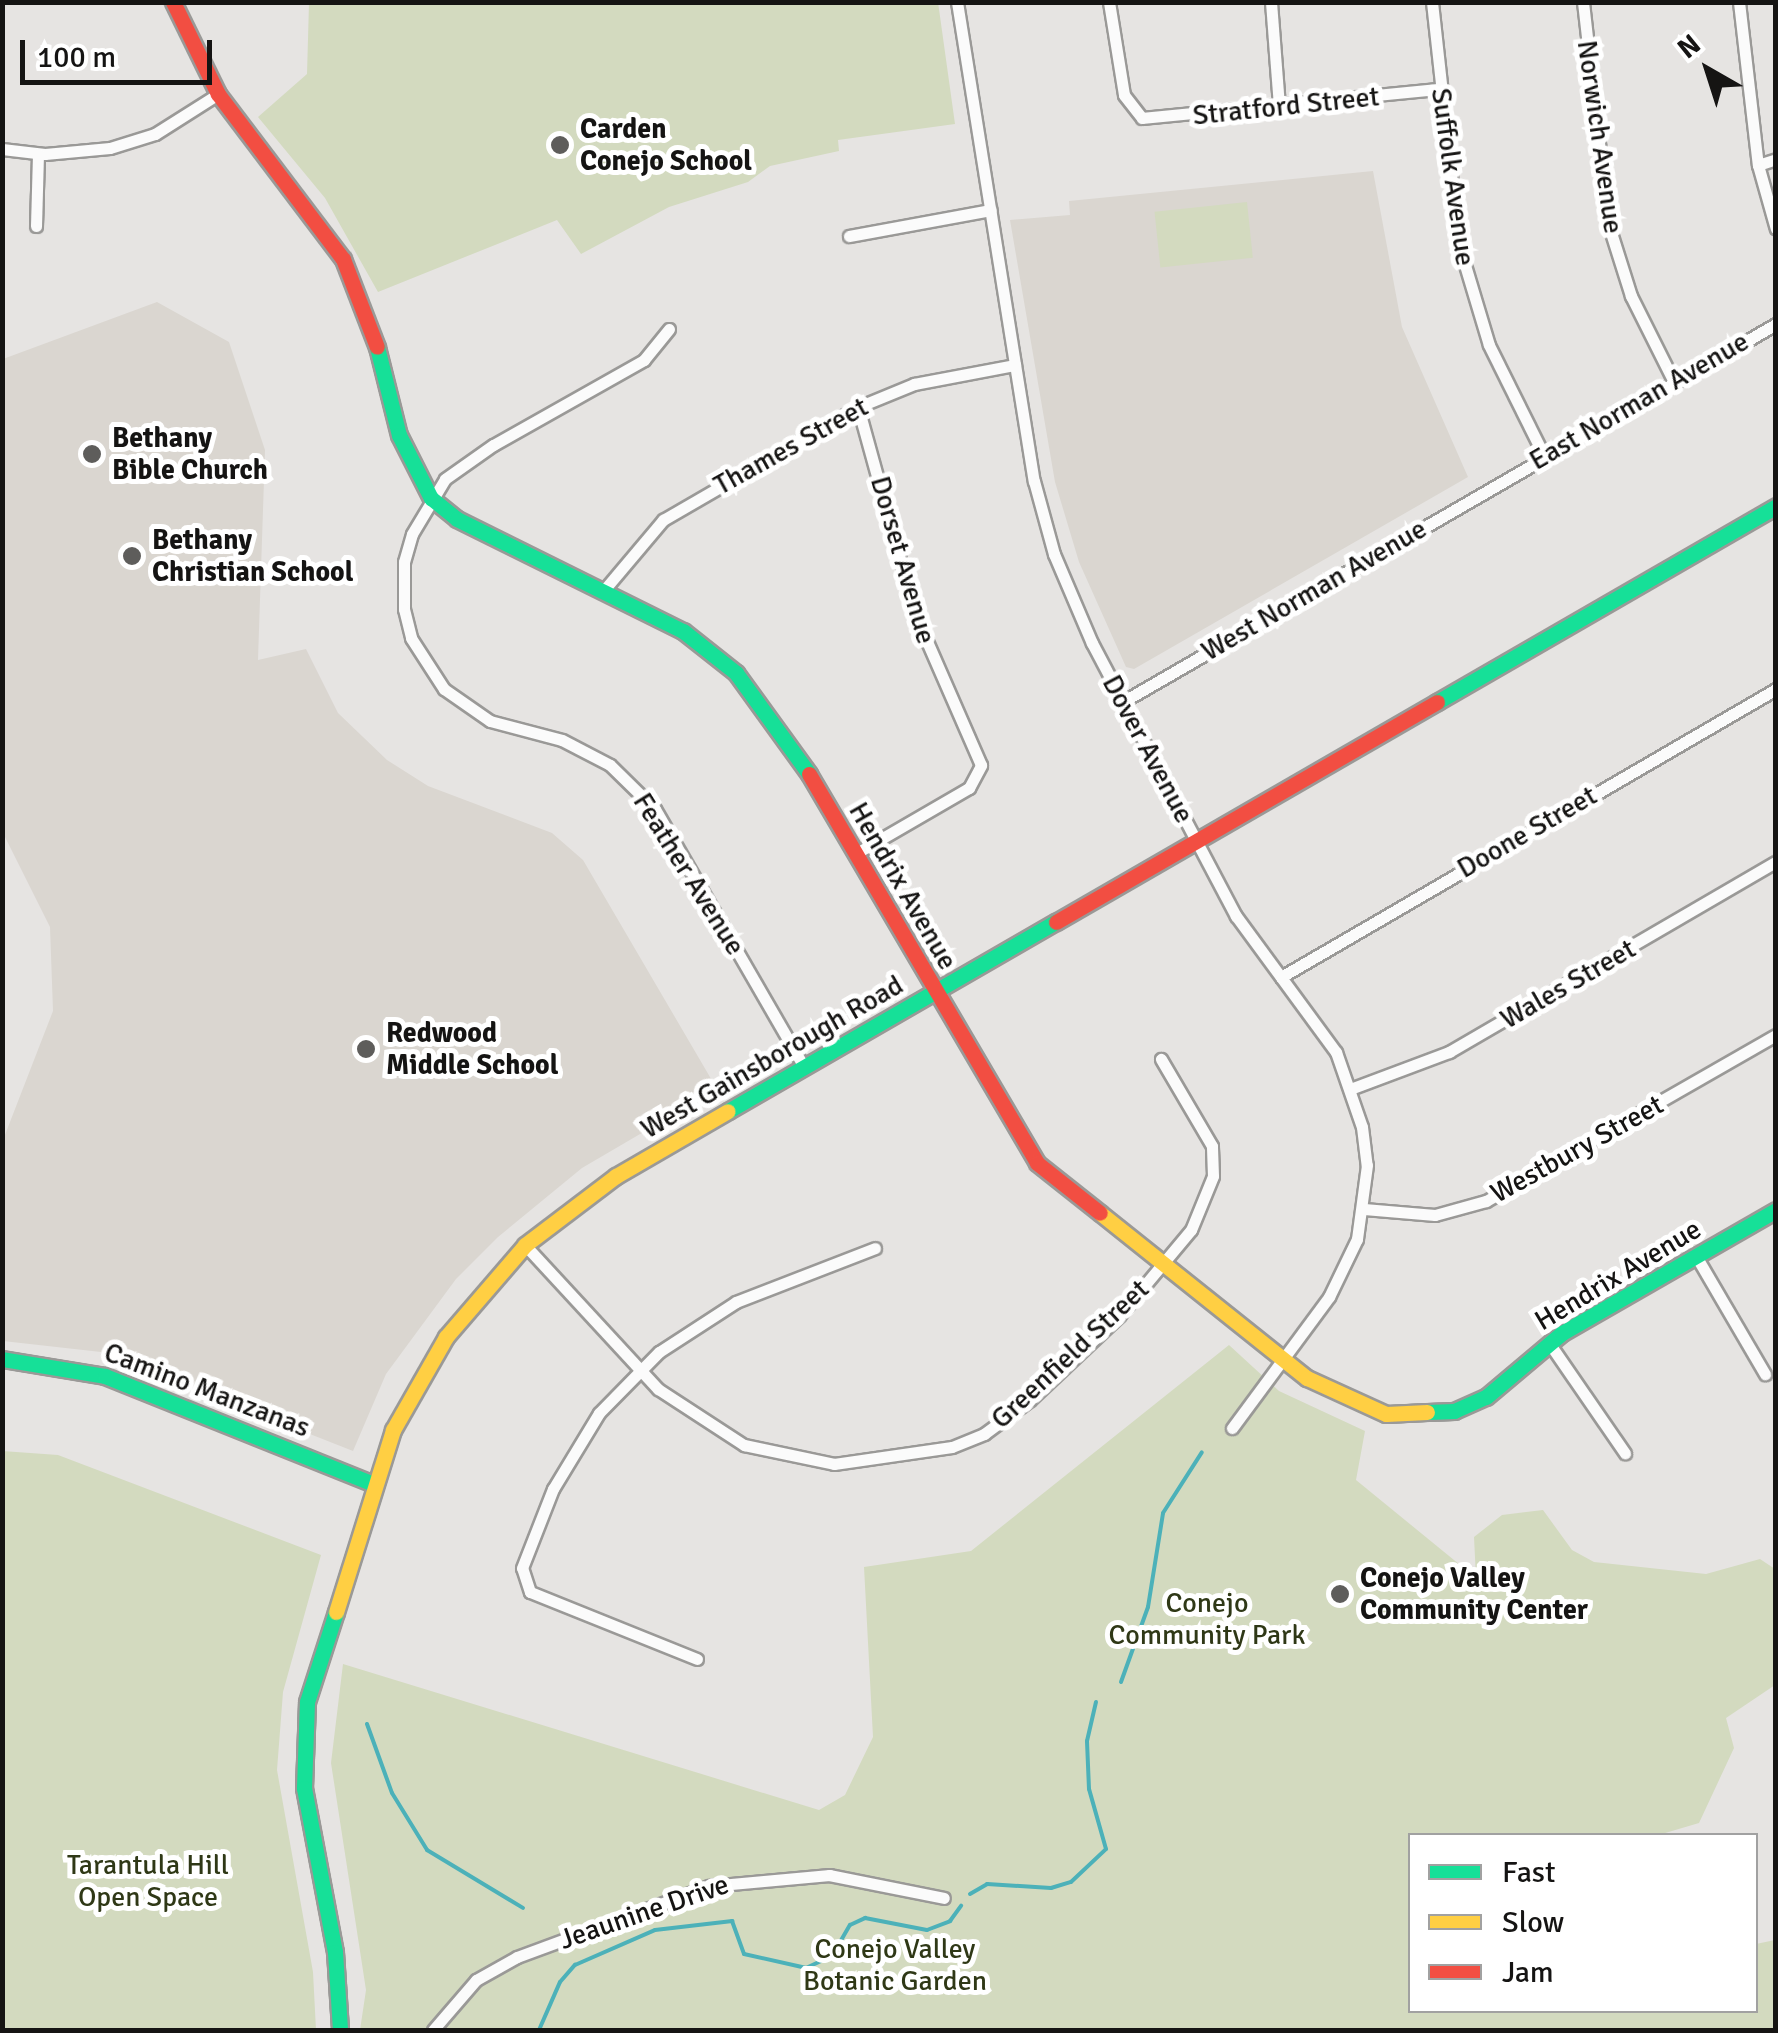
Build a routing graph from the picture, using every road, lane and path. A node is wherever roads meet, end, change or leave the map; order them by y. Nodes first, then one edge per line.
1 (173, 2) edge
2 (957, 2) edge
3 (1109, 2) edge
4 (1271, 2) edge
5 (1432, 2) edge
6 (1583, 2) edge
7 (1739, 2) edge
8 (1440, 89) junction
9 (218, 94) junction
10 (1279, 106) junction
11 (2, 149) edge
12 (38, 154) junction
13 (1776, 159) edge
14 (1758, 165) junction
15 (991, 210) junction
16 (36, 226) dead end
17 (1776, 229) edge
18 (849, 236) dead end
19 (1776, 324) edge
20 (668, 329) dead end
21 (1015, 365) junction
22 (1673, 380) junction
23 (858, 407) junction
24 (1544, 456) junction
25 (1504, 480) joint
26 (432, 498) junction
27 (1776, 506) edge
28 (604, 590) junction
29 (1776, 689) edge
30 (1124, 701) junction
31 (1196, 842) junction
32 (855, 854) junction
33 (1776, 862) edge
34 (1281, 977) junction
35 (936, 992) junction
36 (1776, 1035) edge
37 (1162, 1059) dead end
38 (804, 1067) junction
39 (1353, 1088) junction
40 (1364, 1209) junction
41 (1776, 1210) edge
42 (525, 1246) junction
43 (874, 1248) dead end
44 (1696, 1256) junction
45 (1162, 1267) junction
46 (1549, 1343) junction
47 (2, 1359) edge
48 (1283, 1359) junction
49 (640, 1370) junction
50 (1764, 1374) dead end
51 (1232, 1428) dead end
52 (1625, 1453) dead end
53 (370, 1484) junction
54 (697, 1659) dead end
55 (944, 1898) dead end
56 (340, 2030) edge
57 (433, 2030) edge

1 - 9 street, Hendrix Avenue
2 - 15 street, Dover Avenue
3 - 10 street, Stratford Street
4 - 10 street
5 - 8 street, Suffolk Avenue
6 - 22 street, Norwich Avenue
7 - 14 street
8 - 10 street, Stratford Street
8 - 24 street, Suffolk Avenue
9 - 12 street
9 - 26 street, Hendrix Avenue
11 - 12 street
12 - 16 street
13 - 14 street
14 - 17 street
15 - 18 street
15 - 21 street, Dover Avenue
19 - 22 street, East Norman Avenue
20 - 26 street, Feather Avenue
21 - 23 street, Thames Street
21 - 30 street, Dover Avenue
22 - 24 street, East Norman Avenue
23 - 28 street, Thames Street
23 - 32 street, Dorset Avenue
24 - 25 street, East Norman Avenue
25 - 30 street, West Norman Avenue
26 - 28 street, Hendrix Avenue
26 - 38 street, Feather Avenue
27 - 31 street, West Gainsborough Road
28 - 32 street, Hendrix Avenue
29 - 34 street, Doone Street
30 - 31 street, Dover Avenue
31 - 34 street, Dover Avenue
31 - 35 street, West Gainsborough Road
32 - 35 street, Hendrix Avenue
33 - 39 street, Wales Street
34 - 39 street, Dover Avenue
35 - 38 street, West Gainsborough Road
35 - 45 street, Hendrix Avenue
36 - 40 street, Westbury Street
37 - 45 street, Greenfield Street
38 - 42 street, West Gainsborough Road
39 - 40 street, Dover Avenue
40 - 48 street, Dover Avenue
41 - 44 street, Hendrix Avenue
42 - 49 street, Greenfield Street
42 - 53 street, West Gainsborough Road
43 - 49 street
44 - 46 street, Hendrix Avenue
44 - 50 street
45 - 48 street, Hendrix Avenue
45 - 49 street, Greenfield Street
46 - 48 street, Hendrix Avenue
46 - 52 street
47 - 53 street, Camino Manzanas
48 - 51 street, Dover Avenue
49 - 54 street
53 - 56 street
55 - 57 street, Jeaunine Drive

